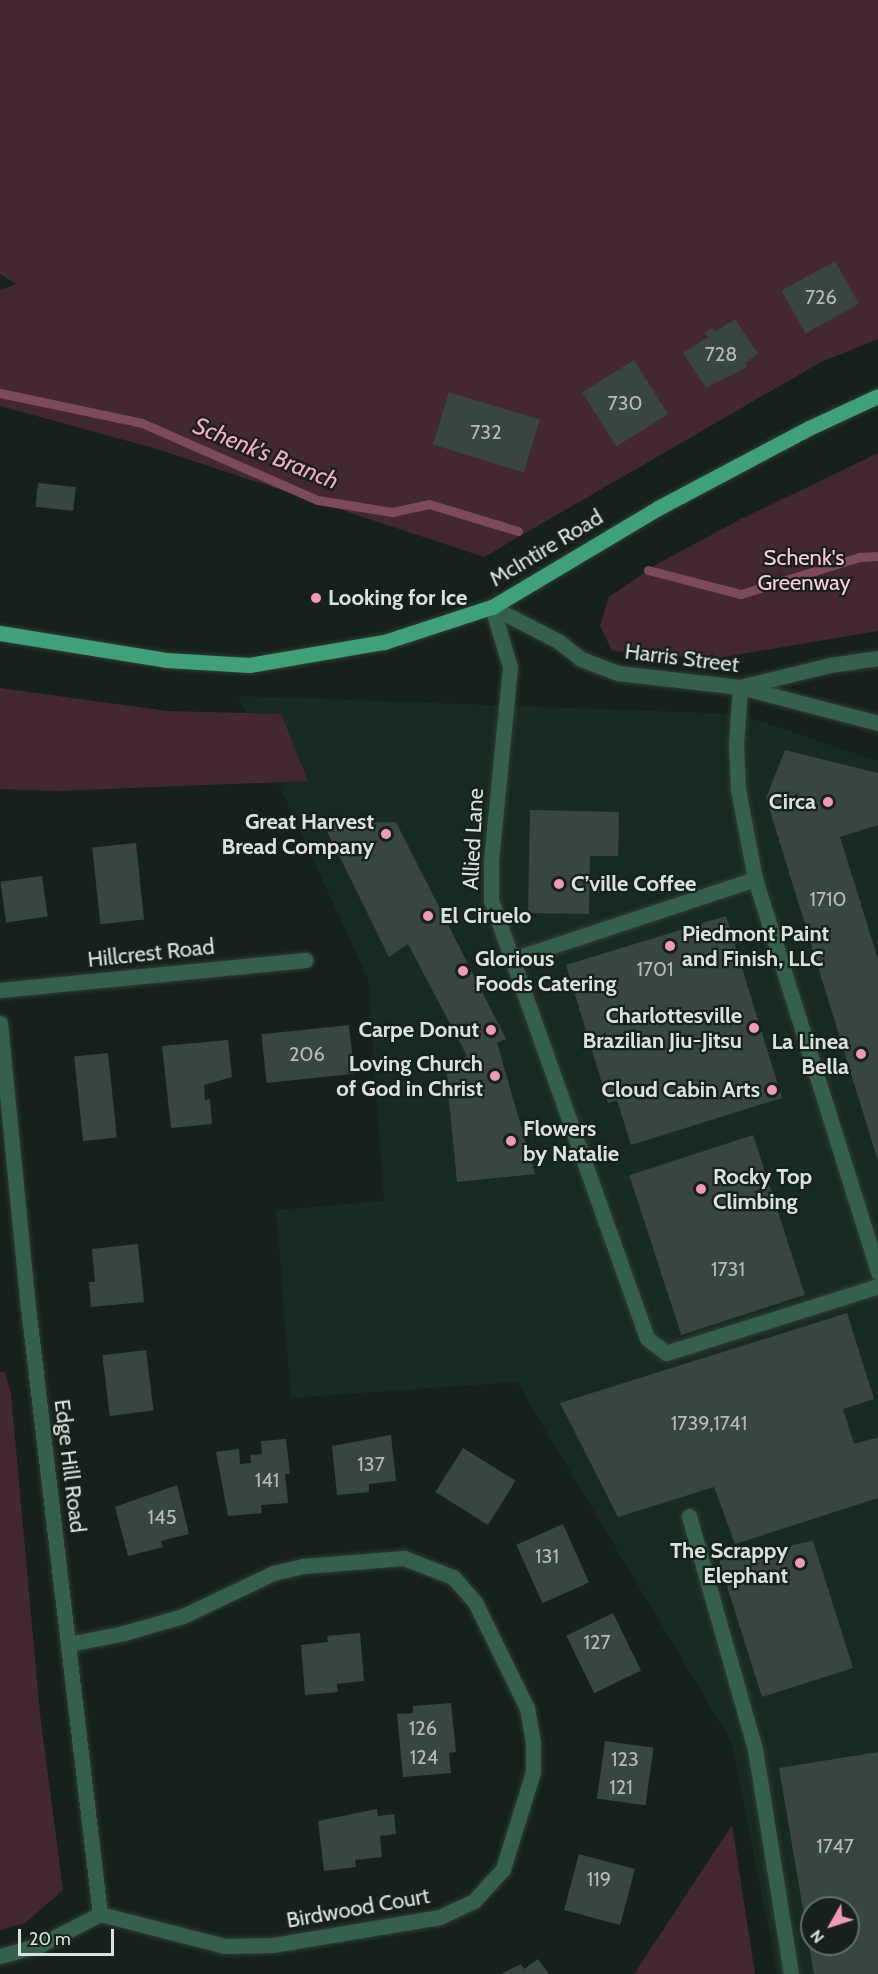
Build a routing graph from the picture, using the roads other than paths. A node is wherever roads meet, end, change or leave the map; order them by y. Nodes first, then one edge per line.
1 (878, 396) edge
2 (492, 607) junction
3 (0, 633) edge
4 (878, 658) edge
5 (740, 687) junction
6 (878, 723) edge
7 (755, 879) junction
8 (513, 959) junction
9 (306, 960) dead end
10 (0, 990) edge
11 (0, 1023) edge
12 (878, 1272) edge
13 (878, 1287) edge
14 (689, 1516) dead end
15 (69, 1644) junction
16 (100, 1914) junction
17 (0, 1956) edge
18 (791, 1974) edge

1 - 2 main road, McIntire Road
2 - 3 main road, McIntire Road
2 - 5 street, Harris Street
2 - 8 street, Allied Lane
4 - 5 street
5 - 6 street, Harris Street
5 - 7 street
7 - 8 street
7 - 12 street
8 - 13 street, Allied Lane
9 - 10 street, Hillcrest Road
11 - 15 street, Edge Hill Road
14 - 18 street
15 - 16 street, Edge Hill Road
15 - 16 street, Birdwood Court
16 - 17 street

